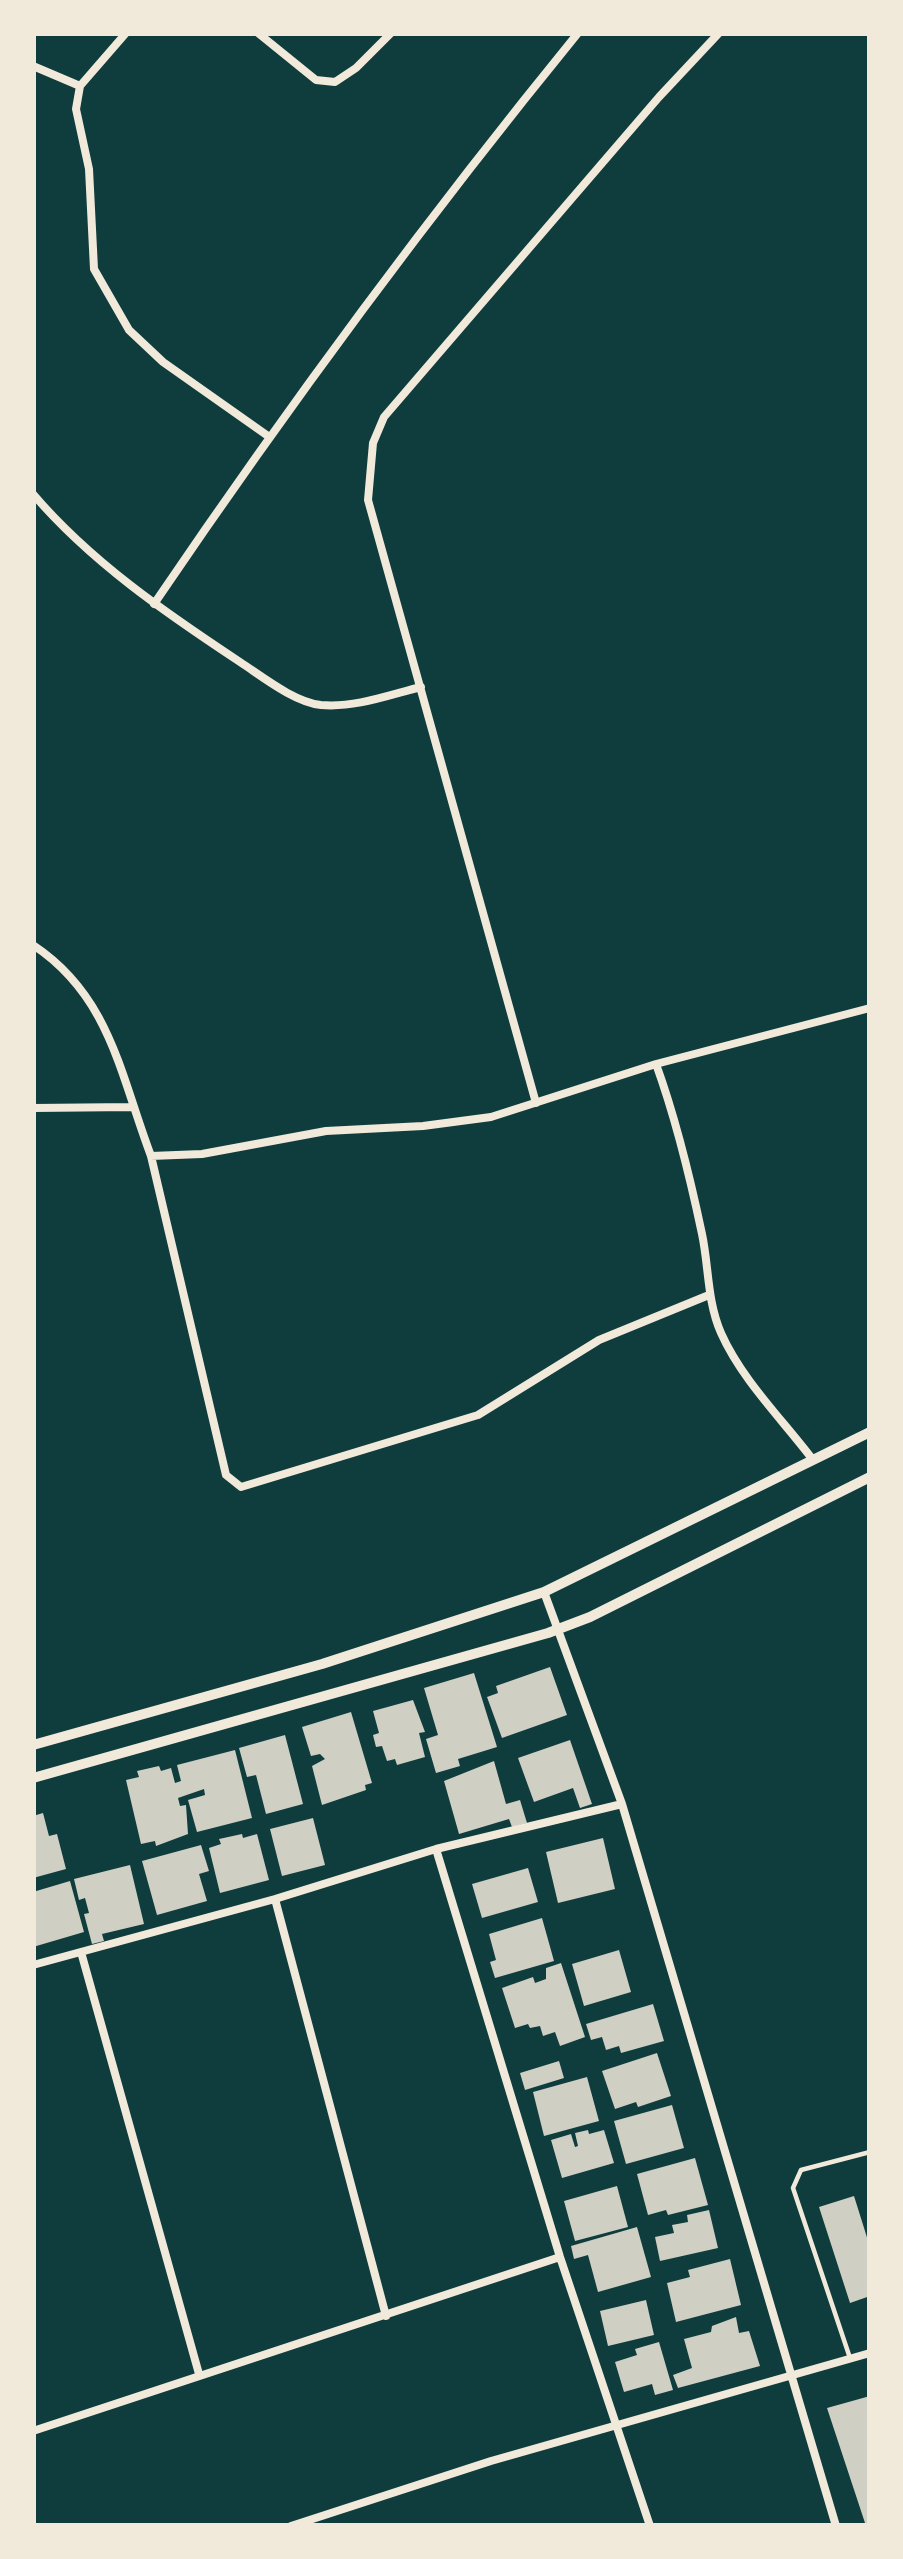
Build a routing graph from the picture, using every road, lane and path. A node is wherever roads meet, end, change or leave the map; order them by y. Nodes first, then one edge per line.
1 (126, 33) edge
2 (258, 33) edge
3 (391, 33) edge
4 (578, 33) edge
5 (719, 33) edge
6 (33, 66) edge
7 (80, 86) junction
8 (268, 436) junction
9 (33, 494) edge
10 (154, 604) junction
11 (421, 686) junction
12 (33, 945) edge
13 (870, 1008) edge
14 (656, 1064) junction
15 (536, 1103) junction
16 (132, 1107) junction
17 (33, 1108) edge
18 (151, 1156) junction
19 (709, 1295) junction
20 (870, 1432) edge
21 (813, 1460) junction
22 (870, 1477) edge
23 (544, 1592) junction
24 (560, 1628) junction
25 (33, 1744) edge
26 (33, 1778) edge
27 (622, 1804) junction
28 (436, 1849) junction
29 (275, 1899) junction
30 (81, 1952) junction
31 (33, 1966) edge
32 (870, 2152) edge
33 (560, 2257) junction
34 (386, 2316) junction
35 (870, 2353) edge
36 (850, 2358) junction
37 (200, 2374) junction
38 (790, 2374) junction
39 (617, 2425) junction
40 (33, 2431) edge
41 (291, 2526) edge
42 (650, 2526) edge
43 (836, 2526) edge

1 - 7 street
2 - 3 street
4 - 8 street
5 - 11 street
6 - 7 street
7 - 8 street
8 - 10 street
9 - 10 street
10 - 11 street
11 - 15 street
12 - 16 street
13 - 14 street
14 - 15 street
14 - 19 street
15 - 18 street
16 - 17 street
16 - 18 street
18 - 19 street
19 - 21 street
20 - 21 main road
21 - 23 main road
22 - 24 main road
23 - 24 street
23 - 25 main road
24 - 26 main road
24 - 27 street
27 - 28 street
27 - 38 street
28 - 29 street
28 - 33 street
29 - 30 street
29 - 34 street
30 - 31 street
30 - 37 street
32 - 36 lane
33 - 34 street
33 - 39 street
34 - 37 street
35 - 36 street
36 - 38 street
37 - 40 street
38 - 39 street
38 - 43 street
39 - 41 street
39 - 42 street

